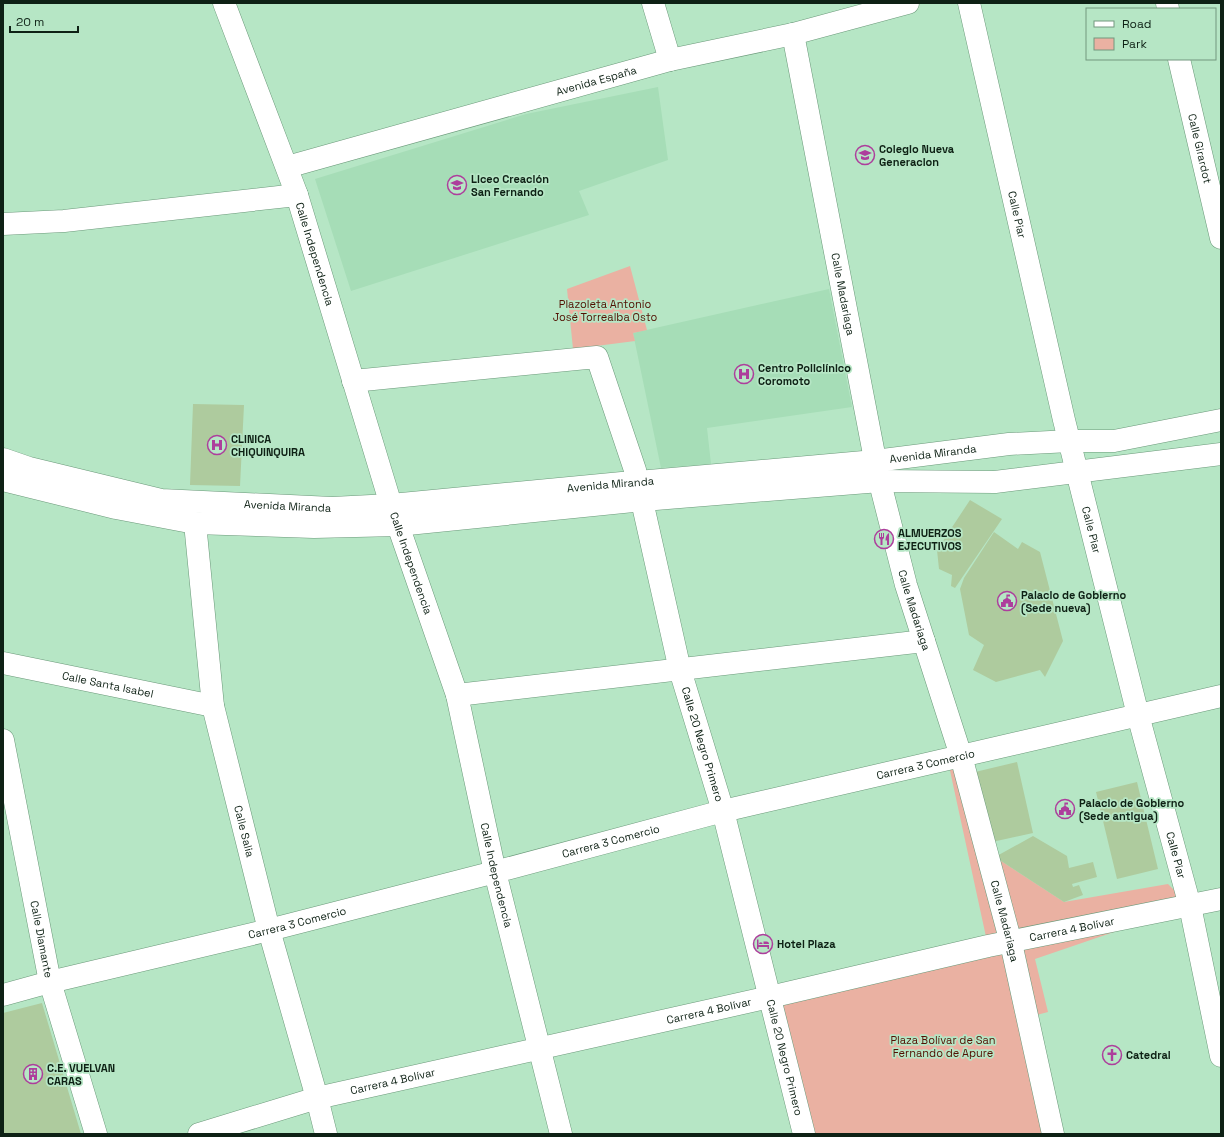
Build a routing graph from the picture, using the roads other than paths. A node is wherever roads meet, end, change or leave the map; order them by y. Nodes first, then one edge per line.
1 (224, 3) edge
2 (654, 3) edge
3 (908, 3) edge
4 (969, 3) edge
5 (793, 34) junction
6 (670, 60) junction
7 (1180, 60) edge
8 (287, 167) junction
9 (297, 195) junction
10 (3, 224) edge
11 (1221, 238) edge
12 (353, 380) junction
13 (1221, 420) edge
14 (1070, 441) junction
15 (1221, 454) edge
16 (3, 459) edge
17 (877, 471) junction
18 (1078, 472) junction
19 (3, 480) edge
20 (641, 491) junction
21 (395, 515) junction
22 (196, 523) junction
23 (924, 641) junction
24 (3, 663) edge
25 (680, 670) junction
26 (457, 695) junction
27 (1221, 696) edge
28 (213, 706) junction
29 (1138, 715) junction
30 (3, 740) edge
31 (961, 756) junction
32 (723, 811) junction
33 (495, 872) junction
34 (1221, 899) edge
35 (1190, 906) junction
36 (269, 930) junction
37 (1011, 943) junction
38 (50, 982) junction
39 (3, 995) edge
40 (770, 997) junction
41 (540, 1049) junction
42 (1221, 1056) edge
43 (317, 1098) junction
44 (96, 1134) edge
45 (199, 1134) edge
46 (326, 1134) edge
47 (562, 1134) edge
48 (804, 1134) edge
49 (1053, 1134) edge

1 - 8 street, Calle Independencia
2 - 6 street
3 - 5 street, Avenida España
4 - 14 street, Calle Piar
5 - 6 street, Avenida España
5 - 17 street, Calle Madariaga
6 - 8 street, Avenida España
7 - 11 street, Calle Girardot
8 - 9 street, Calle Independencia
9 - 10 street
9 - 12 street, Calle Independencia
12 - 20 street, Calle 20 Negro Primero
12 - 21 street, Calle Independencia
13 - 14 street, Avenida Miranda
14 - 17 street, Avenida Miranda
14 - 18 street, Calle Piar
15 - 18 street, Avenida Miranda
16 - 21 street, Avenida Miranda
17 - 18 street, Avenida Miranda
17 - 20 street, Avenida Miranda
17 - 23 street, Calle Madariaga
18 - 29 street, Calle Piar
19 - 22 street, Avenida Miranda
20 - 21 street, Avenida Miranda
20 - 25 street, Calle 20 Negro Primero
21 - 22 street, Avenida Miranda
21 - 26 street, Calle Independencia
22 - 28 street, Calle Salia
23 - 25 street
23 - 31 street, Calle Madariaga
24 - 28 street, Calle Santa Isabel
25 - 26 street
25 - 32 street, Calle 20 Negro Primero
26 - 33 street, Calle Independencia
27 - 29 street, Carrera 3 Comercio
28 - 36 street, Calle Salia
29 - 31 street, Carrera 3 Comercio
29 - 35 street, Calle Piar
30 - 38 street, Calle Diamante
31 - 32 street, Carrera 3 Comercio
31 - 37 street, Calle Madariaga
32 - 33 street, Carrera 3 Comercio
32 - 40 street, Calle 20 Negro Primero
33 - 36 street, Carrera 3 Comercio
33 - 41 street, Calle Independencia
34 - 35 street, Carrera 4 Bolívar
35 - 37 street, Carrera 4 Bolívar
35 - 42 street, Calle Piar
36 - 38 street, Carrera 3 Comercio
36 - 43 street, Calle Salia
37 - 40 street, Carrera 4 Bolívar
37 - 49 street, Calle Madariaga
38 - 39 street, Carrera 3 Comercio
38 - 44 street, Calle Diamante
40 - 41 street, Carrera 4 Bolívar
40 - 48 street, Calle 20 Negro Primero
41 - 43 street, Carrera 4 Bolívar
41 - 47 street, Calle Independencia
43 - 45 street, Carrera 4 Bolívar
43 - 46 street, Calle Salia

